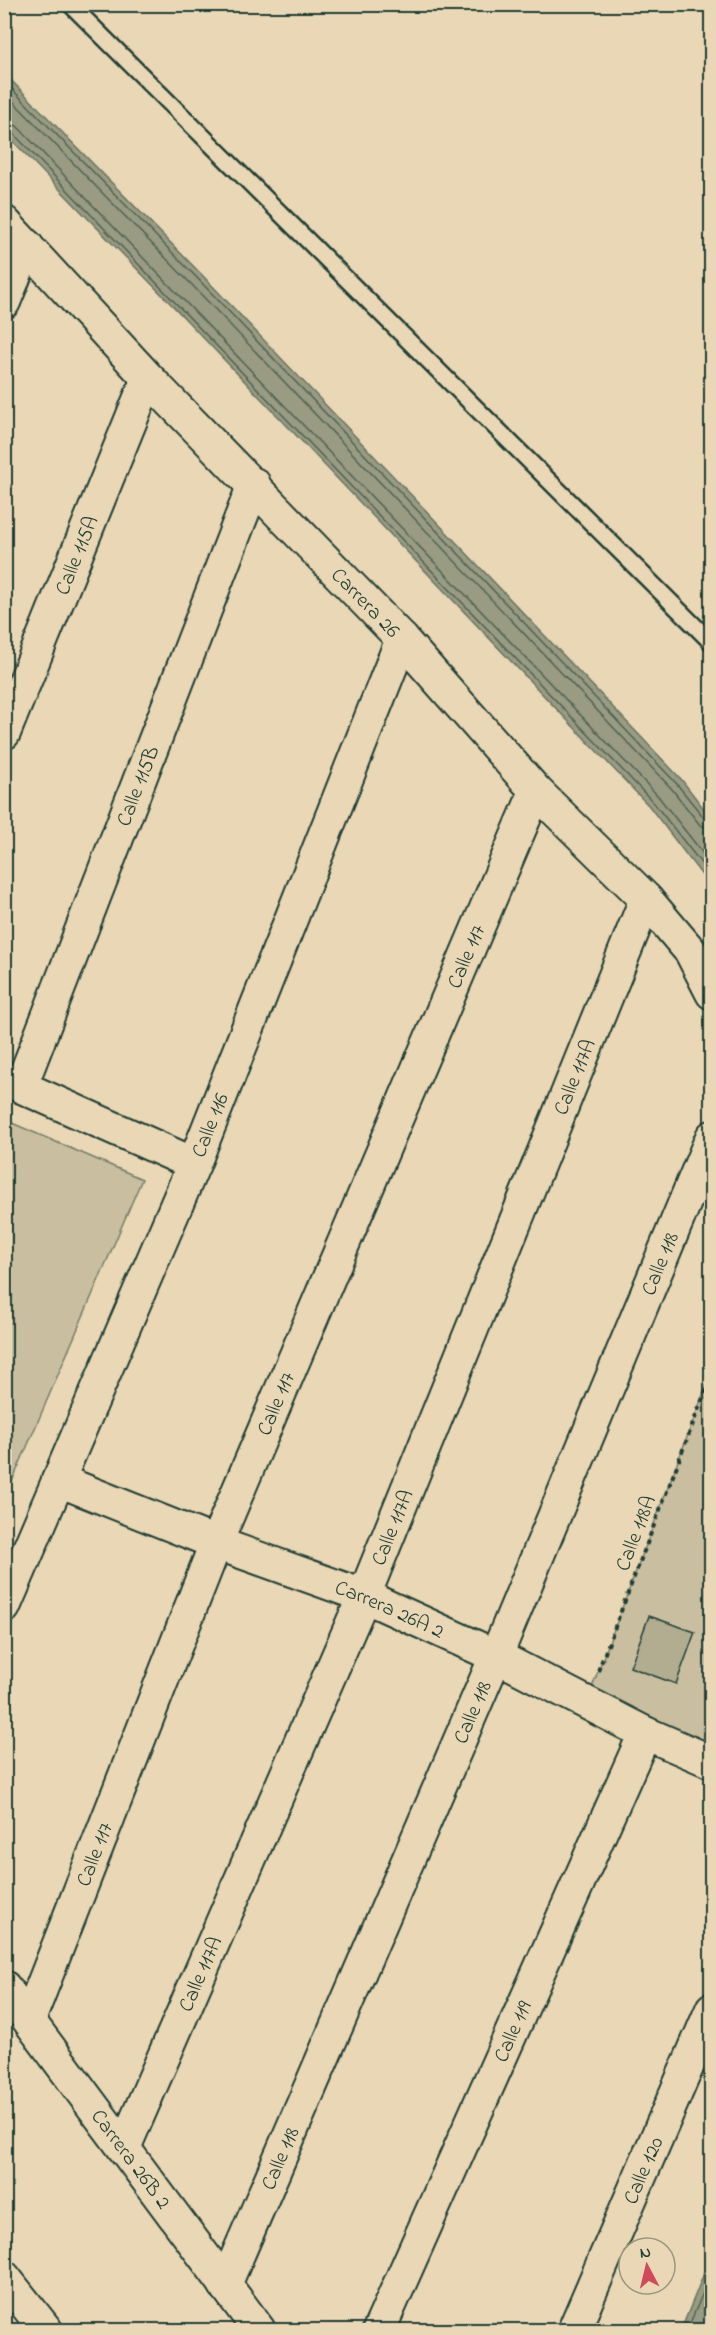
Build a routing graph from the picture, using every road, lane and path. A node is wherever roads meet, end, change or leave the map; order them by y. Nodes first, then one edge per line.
1 (70, 4) edge
2 (4, 222) edge
3 (27, 246) junction
4 (4, 302) edge
5 (148, 378) junction
6 (254, 484) junction
7 (402, 639) junction
8 (711, 643) edge
9 (4, 734) edge
10 (536, 791) junction
11 (646, 898) junction
12 (711, 993) edge
13 (13, 1083) edge
14 (711, 1137) edge
15 (194, 1164) junction
16 (711, 1374) edge
17 (58, 1480) junction
18 (216, 1542) junction
19 (364, 1596) junction
20 (4, 1607) edge
21 (496, 1656) junction
22 (586, 1703) junction
23 (645, 1733) junction
24 (711, 1762) edge
25 (4, 1987) edge
26 (711, 2009) edge
27 (29, 2020) junction
28 (124, 2148) junction
29 (4, 2277) edge
30 (225, 2285) junction
31 (46, 2331) edge
32 (259, 2331) edge
33 (379, 2331) edge
34 (574, 2331) edge

1 - 8 lane
2 - 3 street, Carrera 26
3 - 4 street
3 - 5 street, Carrera 26
5 - 6 street, Carrera 26
5 - 9 street, Calle 115A
6 - 7 street, Carrera 26
6 - 13 street, Calle 115B
7 - 10 street, Carrera 26
7 - 15 street, Calle 116
10 - 11 street, Carrera 26
10 - 18 street, Calle 117
11 - 12 street, Carrera 26
11 - 19 street, Calle 117A
13 - 15 street
14 - 21 street, Calle 118
15 - 17 street, Calle 116
16 - 22 path, Calle 118A
17 - 18 street, Carrera 26A 2
17 - 20 street, Calle 116
18 - 19 street, Carrera 26A 2
18 - 27 street, Calle 117
19 - 21 street, Carrera 26A 2
19 - 28 street, Calle 117A
21 - 22 street, Carrera 26A 2
21 - 30 street, Calle 118
22 - 23 street, Carrera 26A 2
23 - 24 street, Carrera 26A 2
23 - 33 street, Calle 119
25 - 27 street, Carrera 26B 2
26 - 34 street, Calle 120
27 - 28 street, Carrera 26B 2
28 - 30 street, Carrera 26B 2
29 - 31 street
30 - 32 street, Carrera 26B 2

